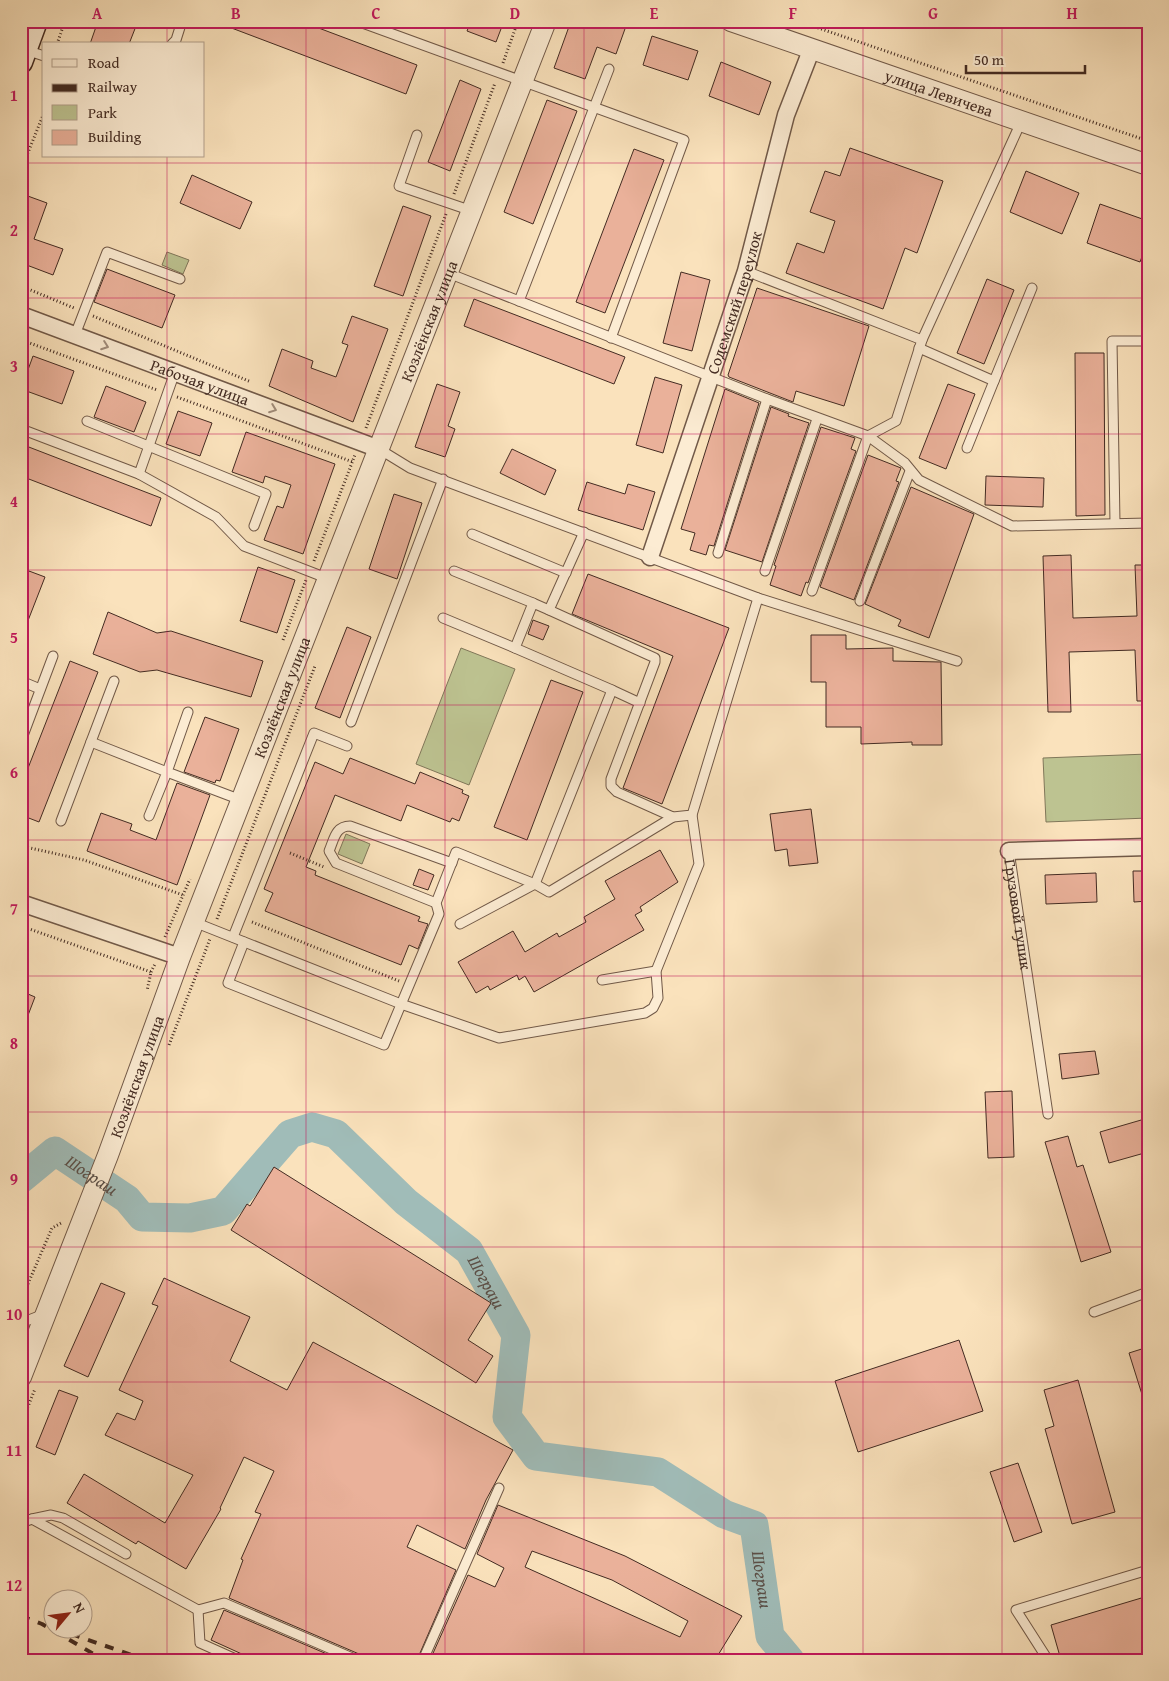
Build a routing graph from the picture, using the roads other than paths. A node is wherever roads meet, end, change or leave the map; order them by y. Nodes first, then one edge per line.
1 (36, 21) edge
2 (182, 21) edge
3 (357, 21) edge
4 (546, 21) edge
5 (731, 21) edge
6 (174, 42) edge
7 (812, 48) junction
8 (30, 56) edge
9 (609, 70) dead end
10 (522, 82) junction
11 (595, 107) junction
12 (1021, 122) junction
13 (417, 135) dead end
14 (1148, 165) edge
15 (472, 211) junction
16 (746, 271) junction
17 (448, 273) junction
18 (180, 279) dead end
19 (1032, 288) dead end
20 (519, 301) junction
21 (23, 321) edge
22 (75, 335) junction
23 (611, 338) junction
24 (1148, 341) edge
25 (921, 344) junction
26 (175, 372) junction
27 (710, 377) junction
28 (994, 381) junction
29 (767, 399) junction
30 (817, 419) junction
31 (88, 421) dead end
32 (21, 429) edge
33 (868, 436) junction
34 (374, 443) junction
35 (148, 446) junction
36 (967, 448) dead end
37 (910, 471) junction
38 (139, 474) junction
39 (443, 479) junction
40 (1148, 522) edge
41 (1115, 523) junction
42 (254, 526) dead end
43 (584, 532) junction
44 (472, 534) dead end
45 (718, 553) dead end
46 (650, 557) junction
47 (454, 571) dead end
48 (765, 571) dead end
49 (566, 573) junction
50 (329, 579) junction
51 (812, 591) dead end
52 (758, 598) junction
53 (860, 601) dead end
54 (533, 603) junction
55 (549, 610) junction
56 (443, 618) dead end
57 (515, 648) junction
58 (52, 656) dead end
59 (957, 661) dead end
60 (114, 680) dead end
61 (21, 681) edge
62 (40, 689) junction
63 (612, 690) junction
64 (640, 702) junction
65 (188, 712) dead end
66 (351, 722) dead end
67 (21, 741) edge
68 (91, 742) junction
69 (347, 746) dead end
70 (167, 772) junction
71 (242, 800) junction
72 (692, 815) junction
73 (149, 816) dead end
74 (673, 817) junction
75 (61, 821) dead end
76 (1148, 846) edge
77 (1009, 851) joint
78 (452, 863) junction
79 (535, 884) junction
80 (21, 903) edge
81 (436, 903) junction
82 (194, 922) junction
83 (460, 924) dead end
84 (232, 937) junction
85 (244, 942) junction
86 (180, 957) junction
87 (656, 971) junction
88 (602, 980) dead end
89 (401, 1004) junction
90 (1048, 1114) dead end
91 (1148, 1292) edge
92 (1094, 1312) dead end
93 (46, 1313) junction
94 (21, 1323) edge
95 (21, 1377) edge
96 (498, 1488) dead end
97 (32, 1519) junction
98 (21, 1523) edge
99 (126, 1554) dead end
100 (1148, 1570) edge
101 (198, 1610) junction
102 (238, 1660) edge
103 (357, 1660) edge
104 (423, 1660) edge
105 (1048, 1660) edge

1 - 8 main road
2 - 6 lane
3 - 10 lane
4 - 10 street, Козлёнская улица
5 - 7 street, улица Левичева
7 - 12 street, улица Левичева
7 - 16 street, Содемский переулок
9 - 11 lane
10 - 11 lane
10 - 15 street, Козлёнская улица
11 - 20 lane
11 - 23 lane
12 - 14 street, улица Левичева
12 - 25 lane
13 - 15 lane
15 - 17 street, Козлёнская улица
16 - 25 lane
16 - 27 street, Содемский переулок
17 - 20 lane
17 - 34 street, Козлёнская улица
18 - 22 lane
19 - 28 lane
20 - 23 lane
21 - 22 street, Рабочая улица
22 -> 26 street, Рабочая улица
23 - 27 lane
24 - 41 lane
25 - 28 lane
25 - 33 lane
26 -> 34 street, Рабочая улица
26 - 35 lane
27 - 29 lane
27 - 46 street, Содемский переулок
28 - 36 lane
29 - 30 lane
29 - 45 lane
30 - 33 lane
30 - 48 lane
31 - 35 lane
32 - 38 lane
33 - 37 lane
33 - 51 lane
34 - 39 lane
34 - 50 street, Козлёнская улица
35 - 38 lane
35 - 42 lane
37 - 41 lane
37 - 53 lane
38 - 50 lane
39 - 43 lane
39 - 66 lane
40 - 41 lane
43 - 46 lane
43 - 49 lane
44 - 49 lane
46 - 52 lane
47 - 54 lane
49 - 55 lane
50 - 71 street, Козлёнская улица
52 - 59 lane
52 - 72 lane
54 - 55 lane
54 - 57 lane
55 - 64 lane
56 - 57 lane
57 - 63 lane
58 - 62 lane
60 - 68 lane
61 - 62 lane
62 - 67 lane
63 - 64 lane
63 - 79 lane
64 - 74 lane
65 - 70 lane
68 - 70 lane
68 - 75 lane
69 - 84 lane
70 - 71 lane
70 - 73 lane
71 - 82 street, Козлёнская улица
72 - 74 lane
72 - 87 lane
74 - 79 lane
76 - 77 street, Грузовой тупик
77 - 90 lane, Грузовой тупик
78 - 79 lane
78 - 81 lane
78 - 81 lane
79 - 83 lane
80 - 86 street
81 - 89 lane
82 - 84 lane
82 - 86 street, Козлёнская улица
84 - 85 lane
85 - 89 lane
85 - 89 lane
86 - 93 street, Козлёнская улица
87 - 88 lane
87 - 89 lane
91 - 92 lane
93 - 94 lane
93 - 95 street, Козлёнская улица
96 - 104 lane
97 - 98 lane
97 - 99 lane
97 - 101 lane
100 - 105 lane
101 - 102 lane
101 - 103 lane

